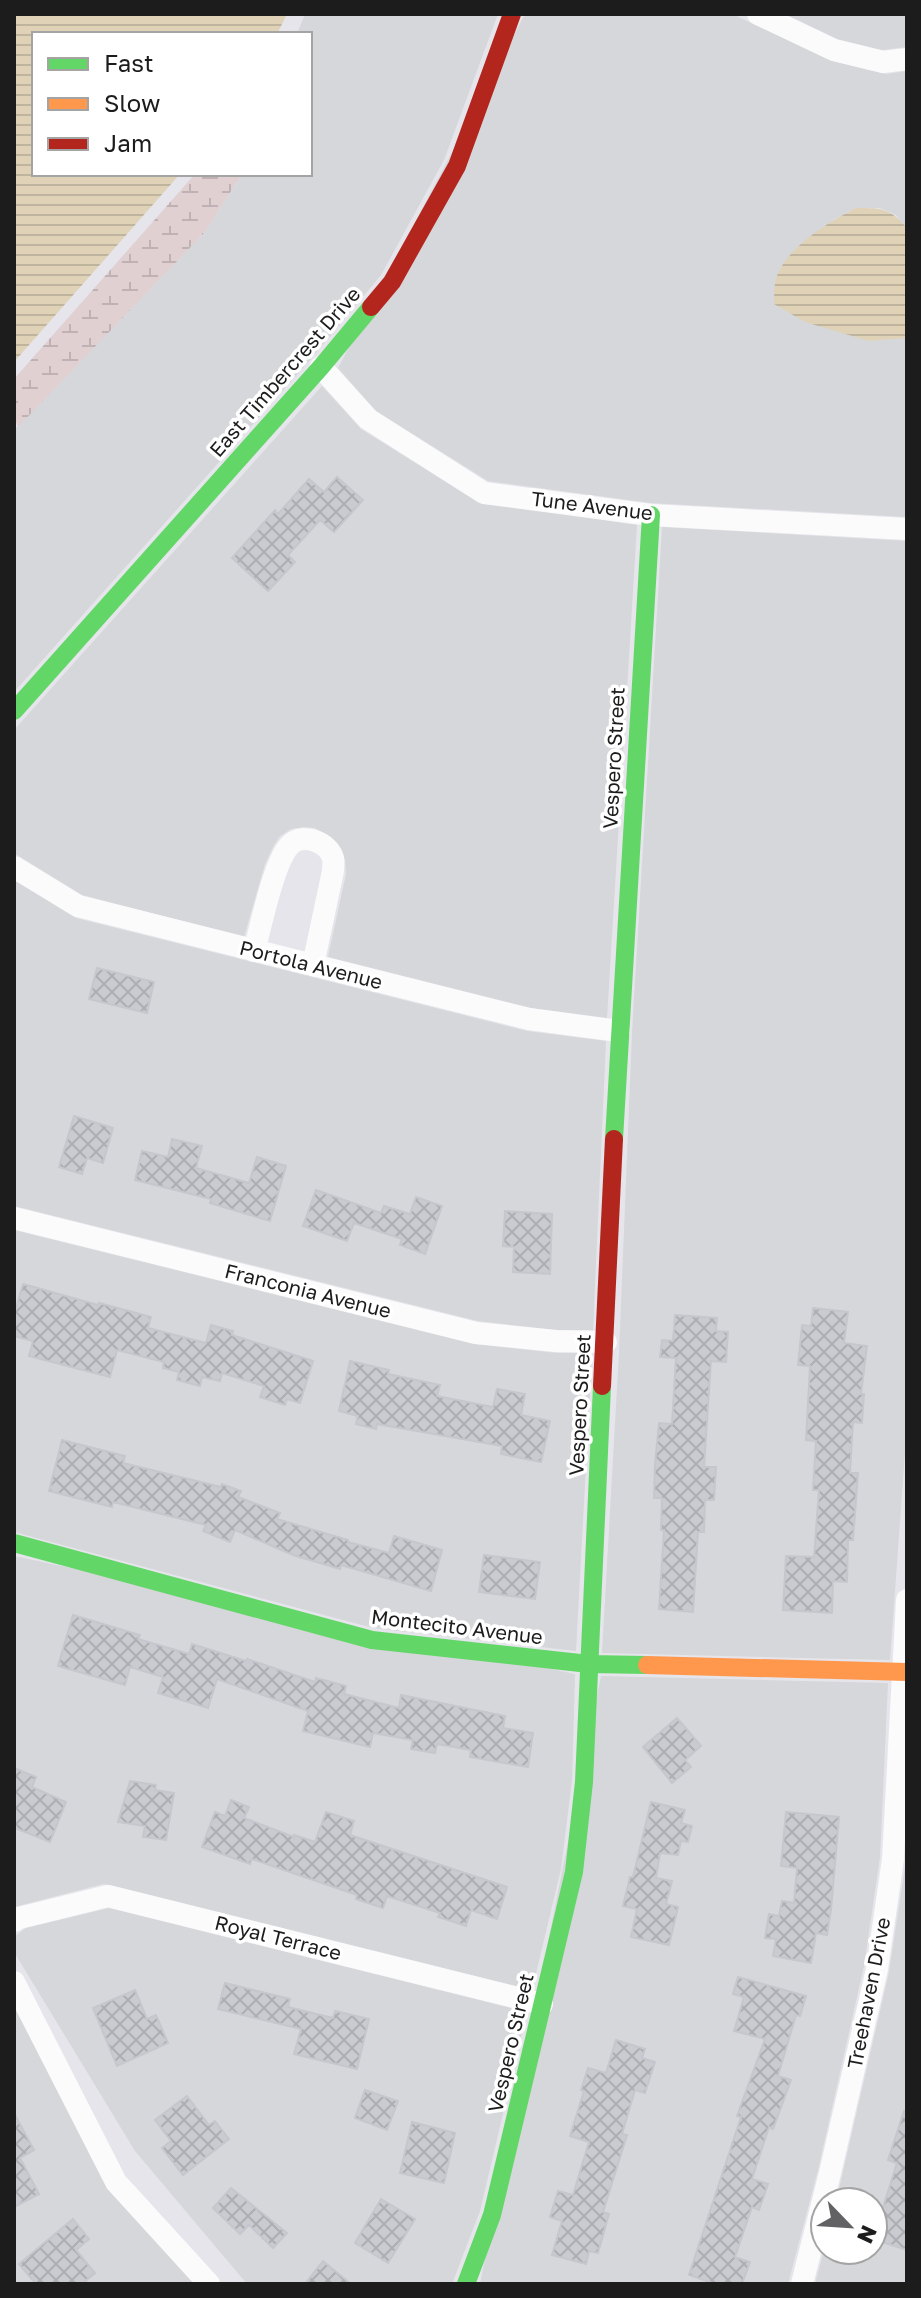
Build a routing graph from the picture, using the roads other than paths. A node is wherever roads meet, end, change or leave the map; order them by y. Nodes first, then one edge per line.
1 (512, 14) edge
2 (758, 14) edge
3 (907, 59) edge
4 (321, 367) junction
5 (651, 515) junction
6 (907, 529) edge
7 (14, 711) edge
8 (14, 867) edge
9 (254, 951) junction
10 (313, 965) junction
11 (619, 1031) junction
12 (14, 1218) edge
13 (606, 1342) junction
14 (14, 1543) edge
15 (907, 1600) edge
16 (589, 1664) junction
17 (904, 1672) edge
18 (14, 1921) edge
19 (14, 1982) edge
20 (542, 2004) junction
21 (209, 2284) edge
22 (466, 2284) edge
23 (802, 2284) edge

1 - 4 street, East Timbercrest Drive
2 - 3 street
4 - 5 street, Tune Avenue
4 - 7 street, East Timbercrest Drive
5 - 6 street, Tune Avenue
5 - 11 street, Vespero Street
8 - 9 street, Portola Avenue
9 - 10 street, Portola Avenue
9 - 10 street
10 - 11 street, Portola Avenue
11 - 13 street, Vespero Street
12 - 13 street, Franconia Avenue
13 - 16 street, Vespero Street
14 - 16 street, Montecito Avenue
15 - 17 street, Treehaven Drive
16 - 17 street, Montecito Avenue
16 - 20 street, Vespero Street
17 - 23 street, Treehaven Drive
18 - 20 street, Royal Terrace
19 - 21 street
20 - 22 street, Vespero Street

